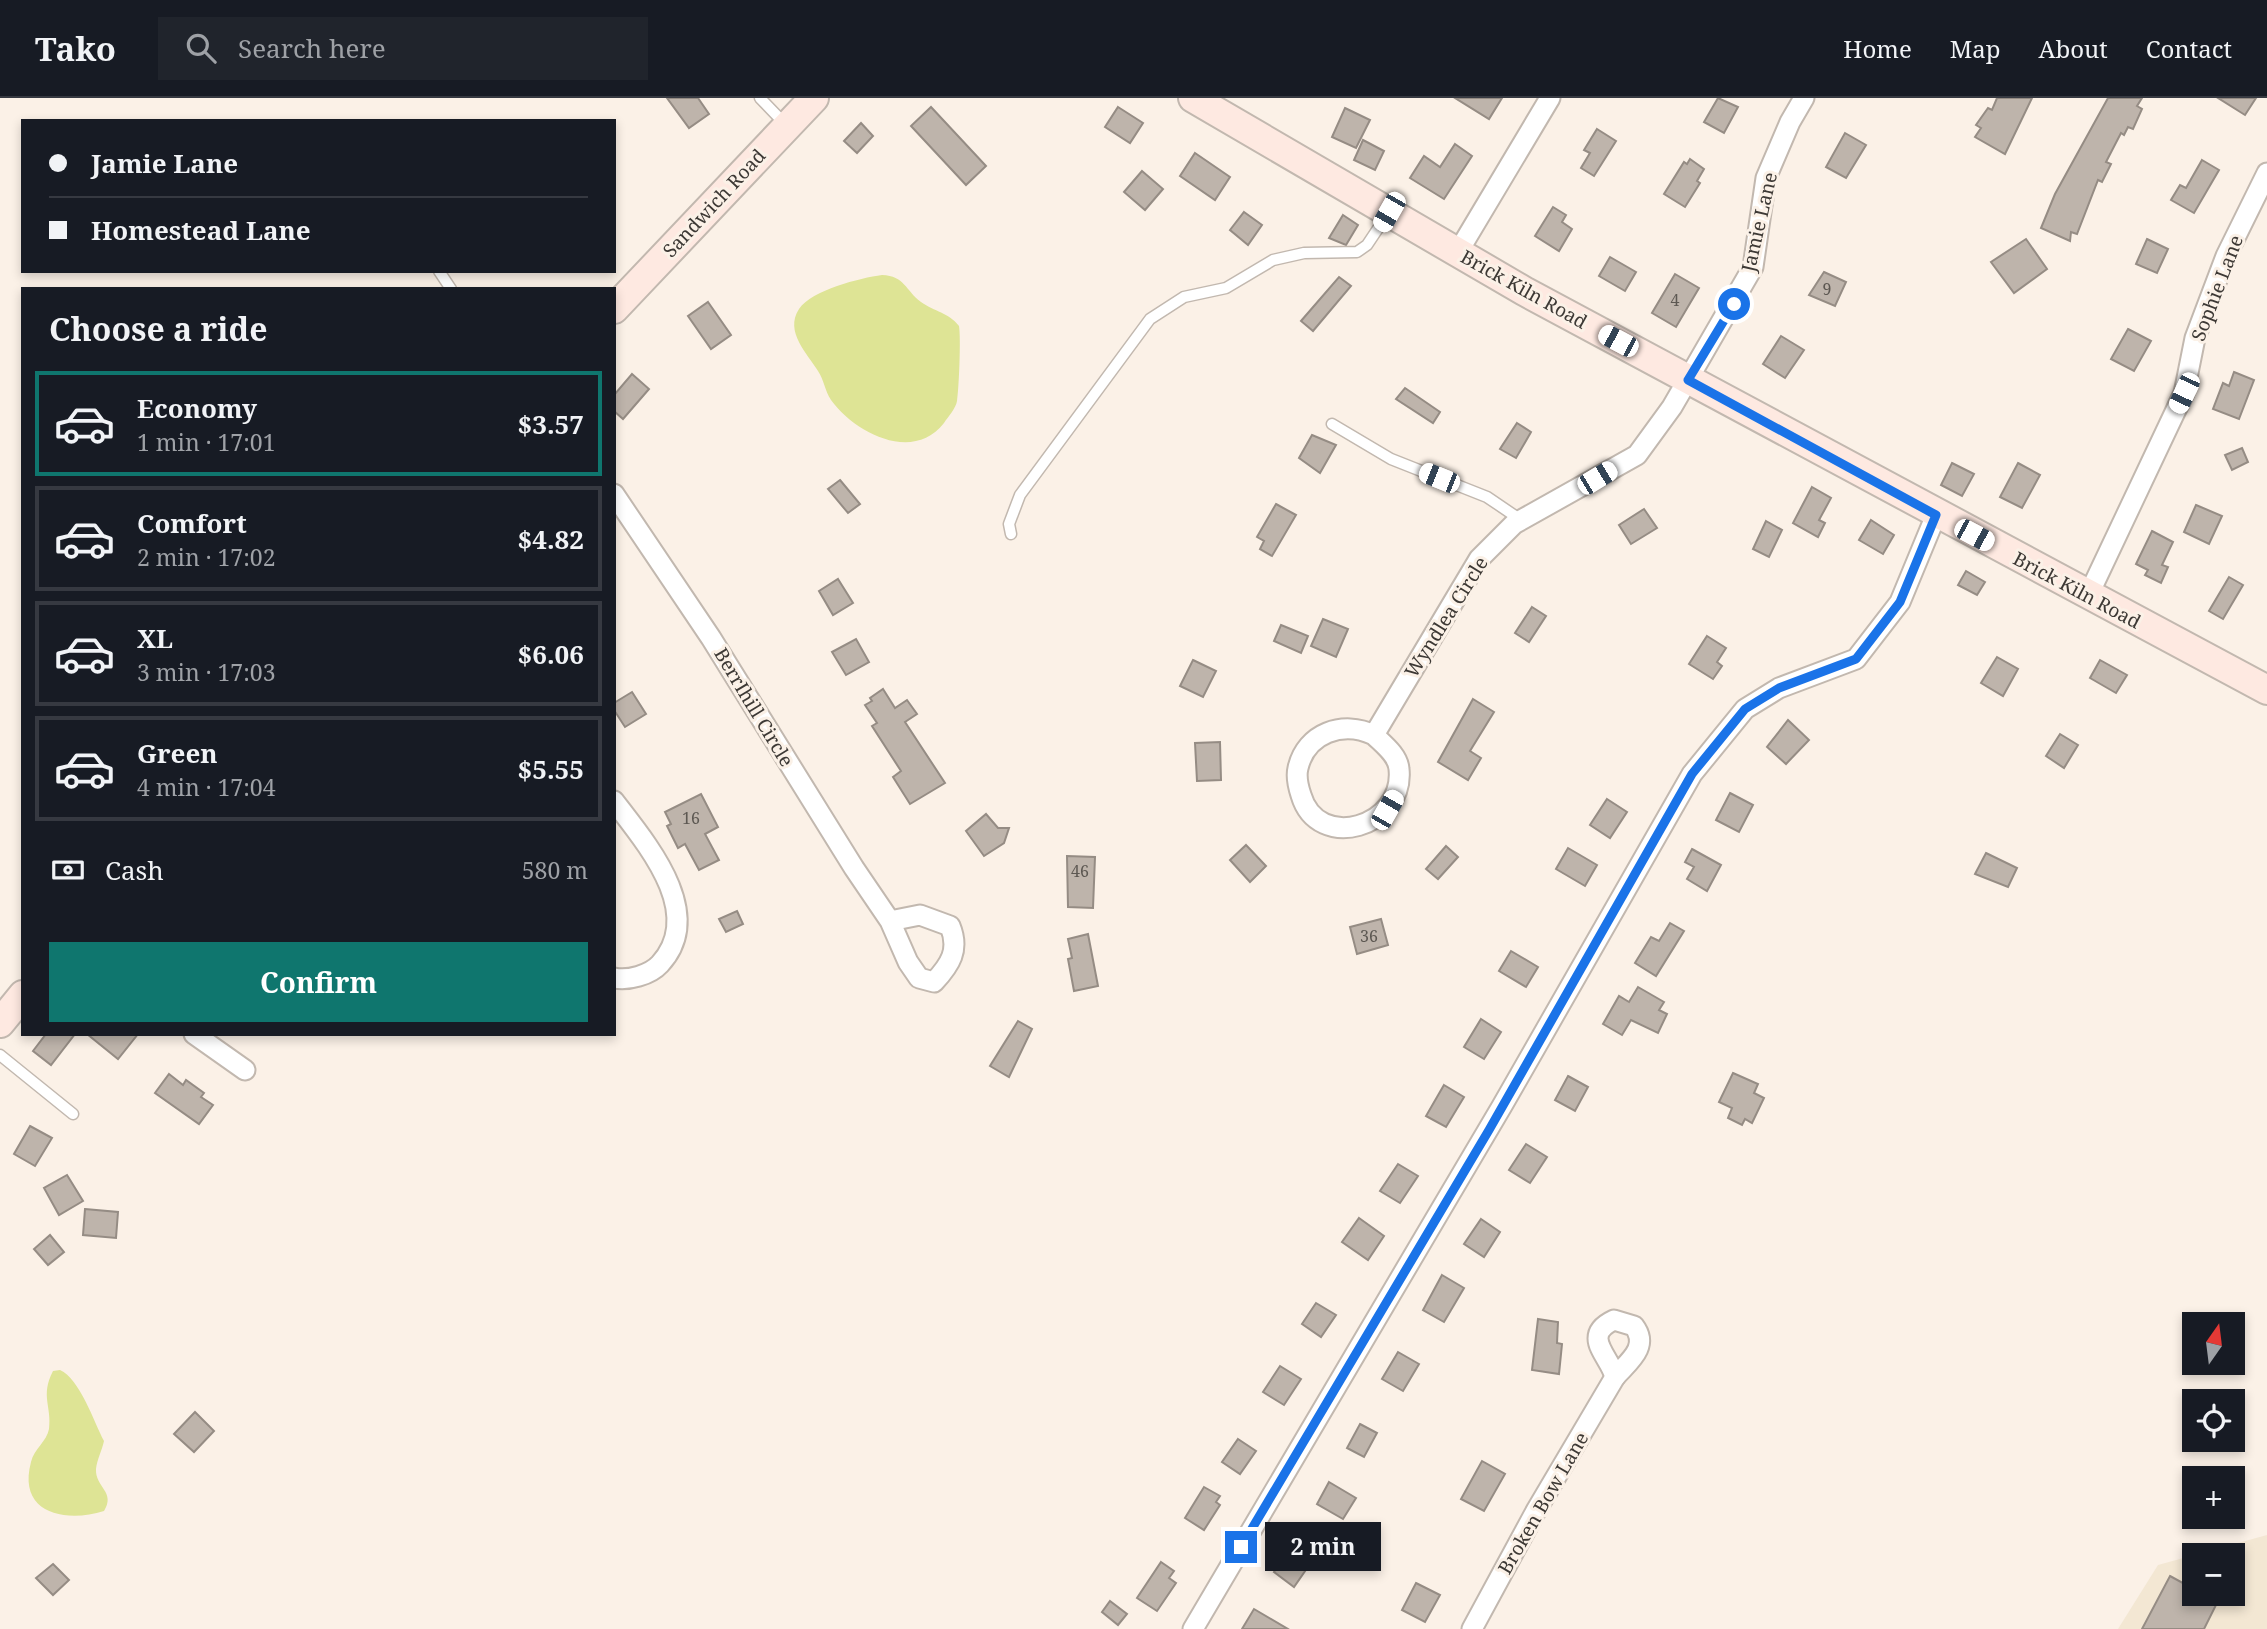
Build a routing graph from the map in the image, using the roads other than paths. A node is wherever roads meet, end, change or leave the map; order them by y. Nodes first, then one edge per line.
1 (760, 98) edge
2 (814, 98) edge
3 (1193, 98) edge
4 (1550, 98) edge
5 (1804, 98) edge
6 (787, 125) junction
7 (2267, 173) edge
8 (1389, 212) junction
9 (1458, 252) junction
10 (616, 307) edge
11 (1688, 380) junction
12 (1332, 424) dead end
13 (616, 497) edge
14 (1936, 515) junction
15 (1521, 520) junction
16 (1011, 534) dead end
17 (2088, 596) junction
18 (2267, 690) edge
19 (1374, 735) junction
20 (616, 804) edge
21 (890, 921) dead end
22 (616, 978) edge
23 (21, 997) edge
24 (0, 1023) edge
25 (197, 1036) edge
26 (0, 1055) edge
27 (245, 1070) dead end
28 (73, 1114) dead end
29 (1615, 1377) dead end
30 (1193, 1629) edge
31 (1472, 1629) edge

1 - 6 lane
2 - 6 main road, Sandwich Road
3 - 8 main road, Brick Kiln Road
4 - 9 street
5 - 11 street, Jamie Lane
6 - 10 main road, Sandwich Road
7 - 17 street, Sophie Lane
8 - 9 main road, Brick Kiln Road
8 - 16 lane
9 - 11 main road, Brick Kiln Road
11 - 14 main road, Brick Kiln Road
11 - 15 street, Wyndlea Circle
12 - 15 lane
13 - 21 street, BerrIhill Circle
14 - 17 main road, Brick Kiln Road
14 - 30 street
15 - 19 street, Wyndlea Circle
17 - 18 main road, Brick Kiln Road
19 - 19 street
20 - 22 street
23 - 24 main road
25 - 27 street
26 - 28 lane
29 - 31 street, Broken Bow Lane

